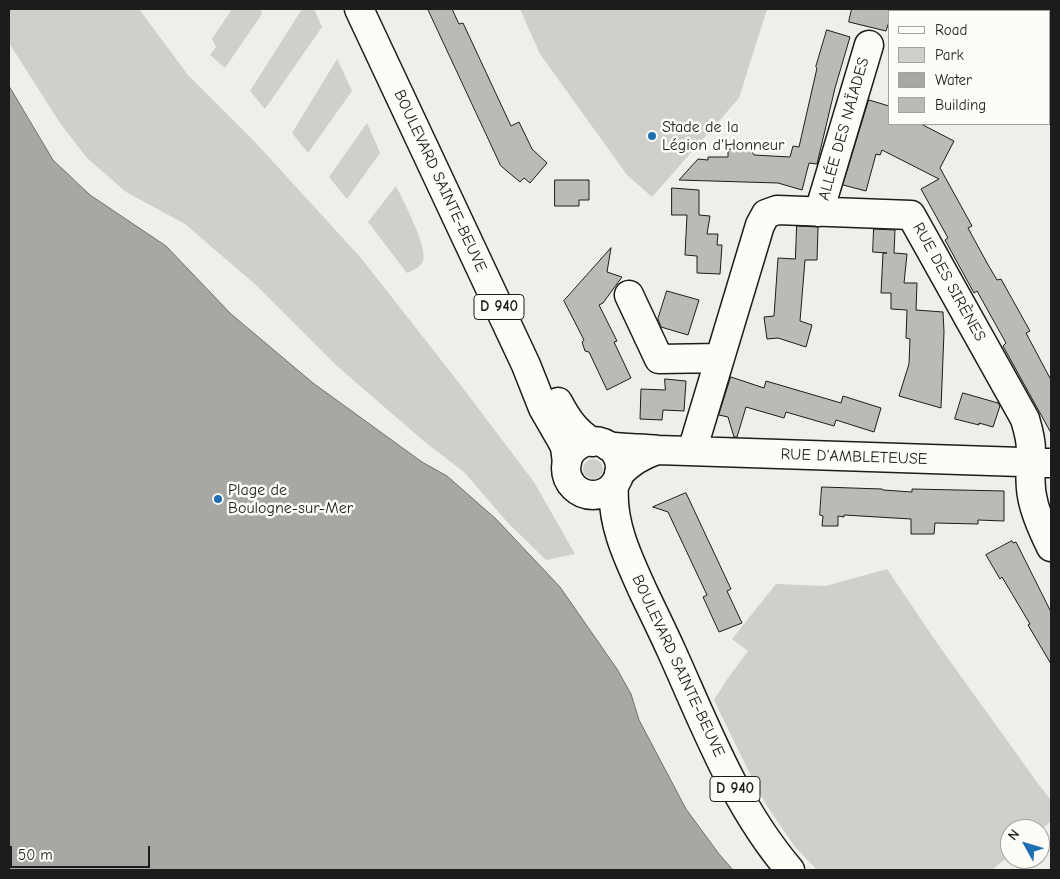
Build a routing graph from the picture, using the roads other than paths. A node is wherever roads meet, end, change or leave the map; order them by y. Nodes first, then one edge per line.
1 (359, 9) edge
2 (374, 9) edge
3 (869, 45) dead end
4 (819, 212) junction
5 (629, 295) dead end
6 (720, 358) junction
7 (600, 444) junction
8 (658, 450) junction
9 (692, 451) junction
10 (567, 462) junction
11 (1041, 463) edge
12 (616, 480) junction
13 (581, 492) junction
14 (1051, 547) edge
15 (630, 563) junction
16 (790, 870) edge

1 - 10 main road, BOULEVARD SAINTE-BEUVE / D 940
2 - 7 main road, BOULEVARD SAINTE-BEUVE / D 940
3 - 4 main road, ALLÉE DES NAÏADES
4 - 6 main road, RUE DES SIRÈNES
4 - 11 main road, RUE DES SIRÈNES
5 - 6 main road
6 - 9 main road, RUE DES SIRÈNES
7 - 8 main road, RUE D'AMBLETEUSE
7 - 10 main road
7 - 12 main road
8 - 9 main road, RUE D'AMBLETEUSE
8 - 12 main road, RUE D'AMBLETEUSE
9 - 11 main road, RUE D'AMBLETEUSE
10 - 13 main road
11 - 14 main road
12 - 13 main road
12 - 15 main road, BOULEVARD SAINTE-BEUVE / D 940
13 - 15 main road, BOULEVARD SAINTE-BEUVE / D 940
15 - 16 main road, BOULEVARD SAINTE-BEUVE / D 940

